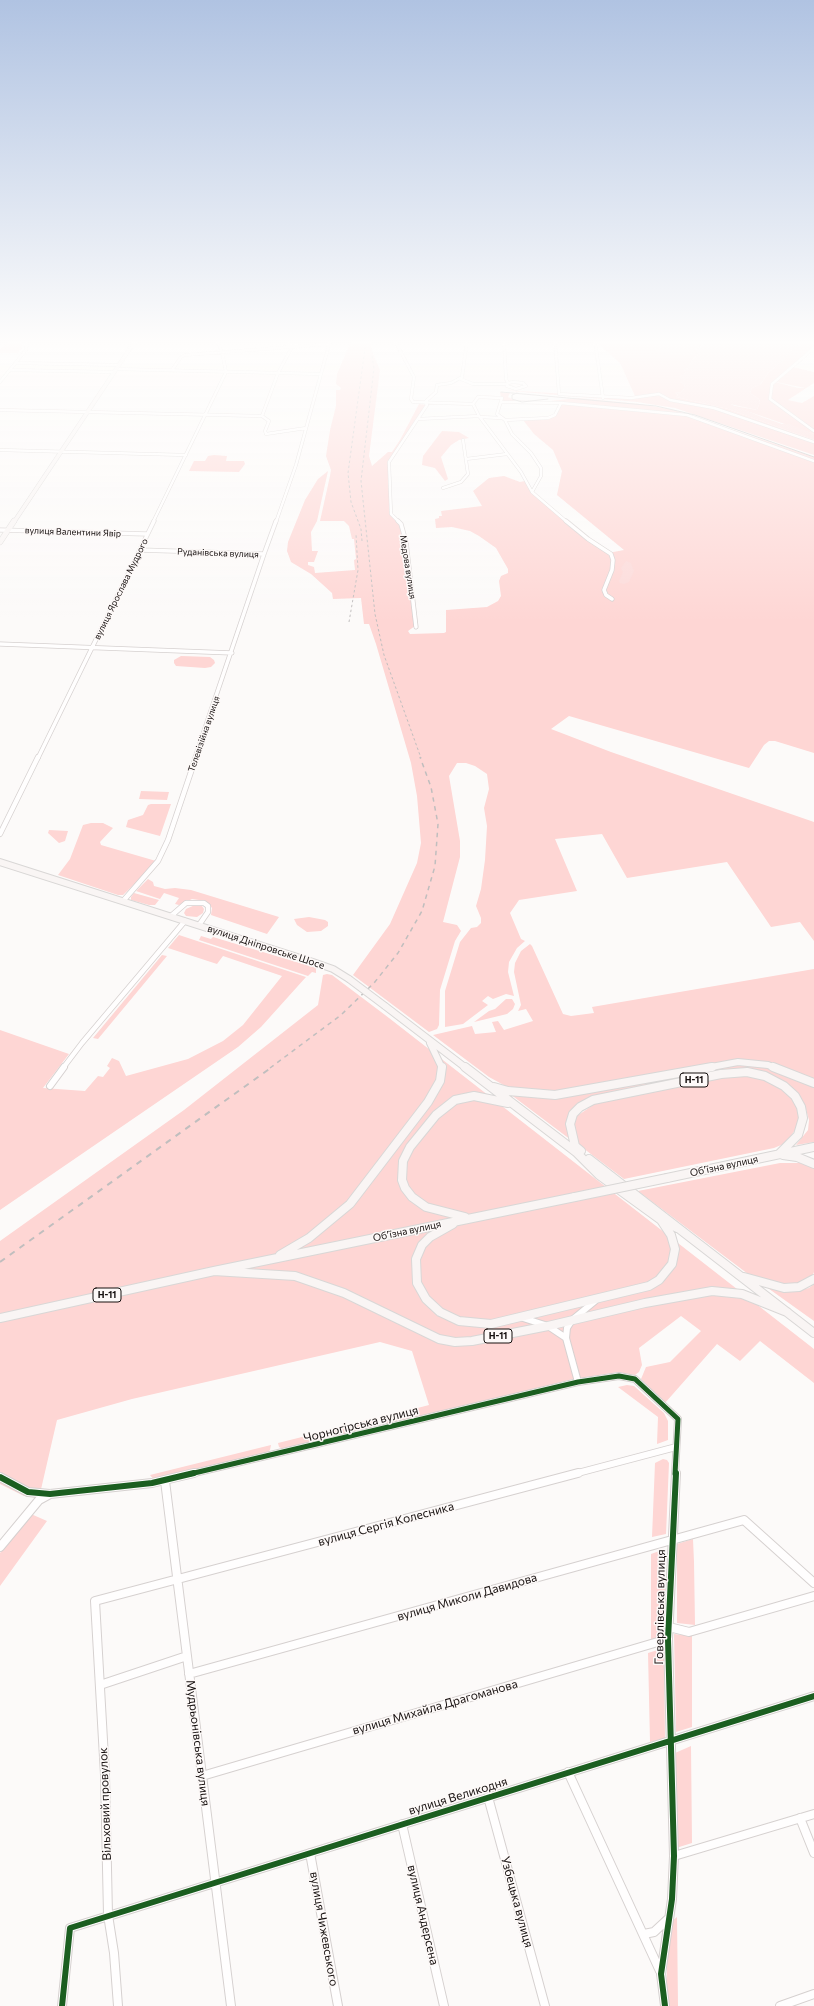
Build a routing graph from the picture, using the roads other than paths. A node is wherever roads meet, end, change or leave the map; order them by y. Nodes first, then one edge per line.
1 (72, 435) edge
2 (196, 435) edge
3 (304, 435) edge
4 (408, 435) edge
5 (493, 435) edge
6 (513, 435) edge
7 (741, 435) edge
8 (792, 435) edge
9 (463, 440) dead end
10 (814, 442) edge
11 (0, 450) edge
12 (61, 451) junction
13 (507, 454) junction
14 (186, 455) junction
15 (466, 459) junction
16 (814, 461) edge
17 (443, 488) dead end
18 (532, 492) junction
19 (0, 530) edge
20 (8, 530) junction
21 (147, 534) junction
22 (0, 542) edge
23 (141, 550) junction
24 (264, 554) junction
25 (612, 599) dead end
26 (416, 628) dead end
27 (0, 644) edge
28 (93, 648) junction
29 (232, 653) junction
30 (0, 834) edge
31 (0, 862) edge
32 (122, 901) junction
33 (171, 916) junction
34 (186, 921) junction
35 (198, 925) junction
36 (428, 1039) junction
37 (814, 1083) edge
38 (488, 1085) junction
39 (50, 1086) dead end
40 (514, 1105) junction
41 (814, 1147) edge
42 (576, 1152) junction
43 (779, 1154) junction
44 (588, 1158) junction
45 (814, 1164) edge
46 (471, 1218) junction
47 (661, 1220) junction
48 (677, 1228) junction
49 (275, 1258) junction
50 (214, 1271) junction
51 (738, 1275) junction
52 (814, 1279) edge
53 (599, 1298) junction
54 (787, 1312) junction
55 (519, 1317) junction
56 (0, 1318) edge
57 (572, 1320) junction
58 (548, 1326) junction
59 (814, 1333) edge
60 (566, 1338) junction
61 (578, 1382) junction
62 (664, 1406) joint
63 (676, 1447) junction
64 (0, 1477) edge
65 (165, 1481) junction
66 (50, 1494) junction
67 (672, 1540) junction
68 (0, 1548) edge
69 (177, 1579) junction
70 (814, 1583) edge
71 (814, 1596) edge
72 (95, 1601) joint
73 (669, 1628) junction
74 (668, 1639) junction
75 (187, 1656) junction
76 (189, 1674) junction
77 (100, 1685) junction
78 (814, 1696) edge
79 (670, 1741) junction
80 (568, 1772) junction
81 (202, 1776) junction
82 (488, 1797) junction
83 (814, 1814) edge
84 (800, 1818) junction
85 (402, 1824) junction
86 (310, 1852) junction
87 (814, 1853) edge
88 (674, 1856) junction
89 (215, 1882) junction
90 (108, 1915) junction
91 (668, 1919) junction
92 (644, 1934) junction
93 (661, 1974) junction
94 (814, 1994) edge
95 (62, 2006) edge
96 (118, 2006) edge
97 (231, 2006) edge
98 (338, 2006) edge
99 (444, 2006) edge
100 (545, 2006) edge
101 (665, 2006) edge
102 (780, 2006) edge

1 - 12 main road
2 - 14 street, вулиця Ярослава Мудрого
3 - 24 street, Руданівська вулиця
4 - 26 street, Медова вулиця
5 - 13 street
6 - 18 street
7 - 16 street
8 - 10 street
9 - 15 street
11 - 12 street
12 - 14 street
12 - 20 main road
13 - 15 street
13 - 18 street
14 - 21 street, вулиця Ярослава Мудрого
15 - 17 street
18 - 25 street
19 - 20 street, вулиця Валентини Явір
20 - 21 street, вулиця Валентини Явір
20 - 22 main road
21 - 23 street, вулиця Ярослава Мудрого
23 - 24 street, Руданівська вулиця
23 - 28 street, вулиця Ярослава Мудрого
24 - 29 street, Телевізійна вулиця
27 - 28 street
28 - 29 street
28 - 30 street, вулиця Ярослава Мудрого
29 - 32 street, Телевізійна вулиця
31 - 32 main road, вулиця Дніпровське Шосе
32 - 33 main road, вулиця Дніпровське Шосе
33 - 34 main road, вулиця Дніпровське Шосе
33 - 35 street
34 - 35 main road, вулиця Дніпровське Шосе
34 - 39 street
35 - 36 main road, вулиця Дніпровське Шосе, bridge
36 - 38 main road, вулиця Дніпровське Шосе
36 - 49 main road
37 - 38 main road
38 - 40 main road, вулиця Дніпровське Шосе
40 - 42 main road, вулиця Дніпровське Шосе
40 - 46 main road
41 - 43 main road, Обʼїзна вулиця
42 - 44 main road, вулиця Дніпровське Шосе
42 - 47 main road, вулиця Дніпровське Шосе
43 - 44 main road, Н-11
43 - 45 main road
43 - 46 main road, Обʼїзна вулиця / Н-11, bridge
44 - 48 main road, вулиця Дніпровське Шосе / Н-11
46 - 49 main road, Обʼїзна вулиця / Н-11
46 - 55 main road
47 - 48 main road, вулиця Дніпровське Шосе
47 - 53 main road
48 - 51 main road, вулиця Дніпровське Шосе / Н-11
49 - 50 main road, Обʼїзна вулиця / Н-11
50 - 56 main road, Обʼїзна вулиця / Н-11
50 - 58 main road, Н-11
51 - 52 main road
51 - 54 main road, вулиця Дніпровське Шосе / Н-11
53 - 55 main road
53 - 57 street
54 - 57 main road, Н-11
54 - 59 main road, вулиця Дніпровське Шосе / Н-11
55 - 58 street
57 - 58 main road, Н-11
57 - 60 street
58 - 60 street
60 - 61 street
61 - 62 street, Чорногірська вулиця
61 - 65 street, Чорногірська вулиця
62 - 63 street, Говерлівська вулиця
63 - 67 street, Говерлівська вулиця
63 - 69 street, вулиця Сергія Колесника
64 - 66 street, Чорногірська вулиця
65 - 66 street, Чорногірська вулиця
65 - 69 street, Мудрьонівська вулиця
66 - 68 street
67 - 70 street, вулиця Миколи Давидова
67 - 73 street, Говерлівська вулиця
67 - 76 street, вулиця Миколи Давидова
69 - 72 street, вулиця Сергія Колесника
69 - 75 street, Мудрьонівська вулиця
71 - 73 street
72 - 77 street, Вільховий провулок
73 - 74 street, Говерлівська вулиця
74 - 79 street, Говерлівська вулиця
74 - 81 street, вулиця Михайла Драгоманова
75 - 76 street, Мудрьонівська вулиця
75 - 77 street
76 - 81 street, Мудрьонівська вулиця
77 - 90 street, Вільховий провулок
78 - 79 street, вулиця Великодня
79 - 80 street, вулиця Великодня
79 - 88 street, Говерлівська вулиця
80 - 82 street, вулиця Великодня
80 - 92 street
81 - 89 street, Мудрьонівська вулиця
82 - 85 street, вулиця Великодня
82 - 100 street, Узбецька вулиця
83 - 84 street
84 - 87 street
84 - 88 street
85 - 86 street, вулиця Великодня
85 - 99 street, вулиця Андерсена
86 - 89 street, вулиця Великодня
86 - 98 street, вулиця Чижевського
88 - 91 street, Говерлівська вулиця
89 - 90 street, вулиця Великодня
89 - 97 street, Мудрьонівська вулиця
90 - 95 street, вулиця Великодня
90 - 96 street, Вільховий провулок
91 - 92 street
91 - 93 street, Говерлівська вулиця
92 - 93 street
93 - 101 street, Говерлівська вулиця
94 - 102 street

